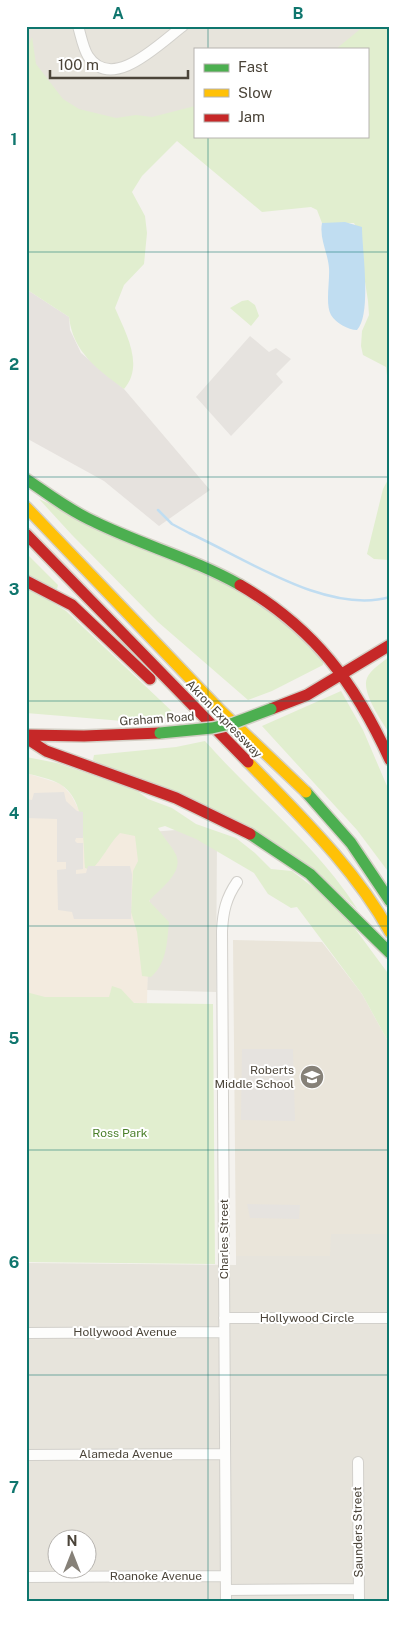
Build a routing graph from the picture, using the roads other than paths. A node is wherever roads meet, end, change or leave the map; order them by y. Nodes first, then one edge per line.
1 (78, 26) edge
2 (183, 26) edge
3 (26, 480) edge
4 (26, 507) edge
5 (26, 534) edge
6 (26, 581) edge
7 (390, 645) edge
8 (344, 675) junction
9 (210, 724) junction
10 (26, 736) edge
11 (390, 760) edge
12 (237, 882) dead end
13 (390, 901) edge
14 (390, 932) edge
15 (390, 953) edge
16 (224, 1318) junction
17 (390, 1318) edge
18 (224, 1332) junction
19 (26, 1333) edge
20 (26, 1454) edge
21 (225, 1454) junction
22 (358, 1462) dead end
23 (26, 1576) edge
24 (226, 1576) junction
25 (359, 1590) junction
26 (226, 1595) edge
27 (359, 1601) edge

1 - 2 street
3 - 8 main road
4 - 13 main road, Akron Expressway
5 - 9 main road, Akron Expressway
6 - 9 main road
7 - 8 main road, Graham Road
8 - 10 main road, Graham Road, bridge
8 - 11 main road
9 - 14 main road, Akron Expressway
10 - 15 main road
12 - 16 street, Charles Street
16 - 17 street, Hollywood Circle
16 - 18 street, Charles Street
18 - 19 street, Hollywood Avenue
18 - 21 street, Charles Street
20 - 21 street, Alameda Avenue
21 - 24 street, Charles Street
22 - 25 street, Saunders Street
23 - 24 street, Roanoke Avenue
24 - 26 street, Charles Street
25 - 26 street
25 - 27 street, Saunders Street

